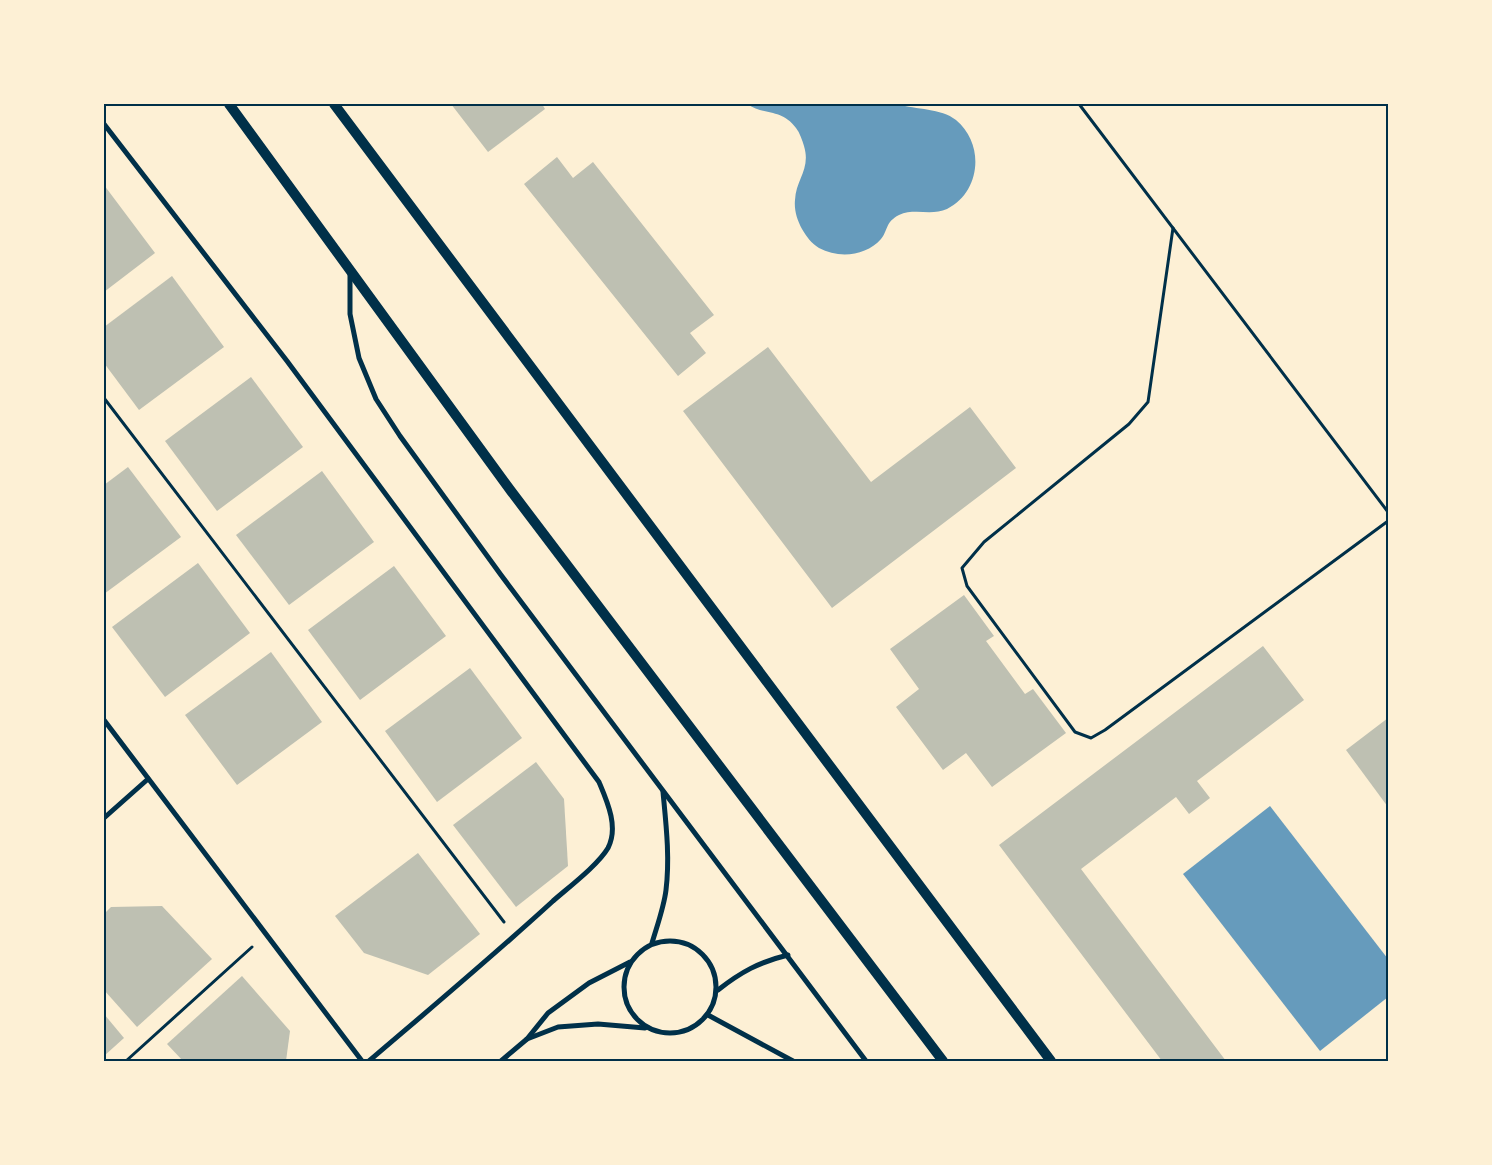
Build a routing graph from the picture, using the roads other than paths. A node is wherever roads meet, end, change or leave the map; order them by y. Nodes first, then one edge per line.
1 (229, 104) edge
2 (334, 104) edge
3 (104, 124) edge
4 (350, 270) junction
5 (104, 720) edge
6 (148, 779) junction
7 (663, 791) junction
8 (104, 818) edge
9 (652, 943) junction
10 (788, 955) junction
11 (631, 962) junction
12 (718, 990) junction
13 (708, 1015) junction
14 (645, 1028) junction
15 (527, 1039) junction
16 (362, 1061) edge
17 (369, 1061) edge
18 (501, 1061) edge
19 (793, 1061) edge
20 (866, 1061) edge
21 (943, 1061) edge
22 (1051, 1061) edge

1 - 4 main road
2 - 22 main road
3 - 17 street
4 - 7 street
4 - 21 main road
5 - 6 street
6 - 8 street
6 - 16 street
7 - 9 street
7 - 10 street
9 - 11 street
9 - 12 street
10 - 12 street
10 - 20 street
11 - 14 street
11 - 15 street
12 - 13 street
13 - 14 street
13 - 19 street
14 - 15 street
15 - 18 street

